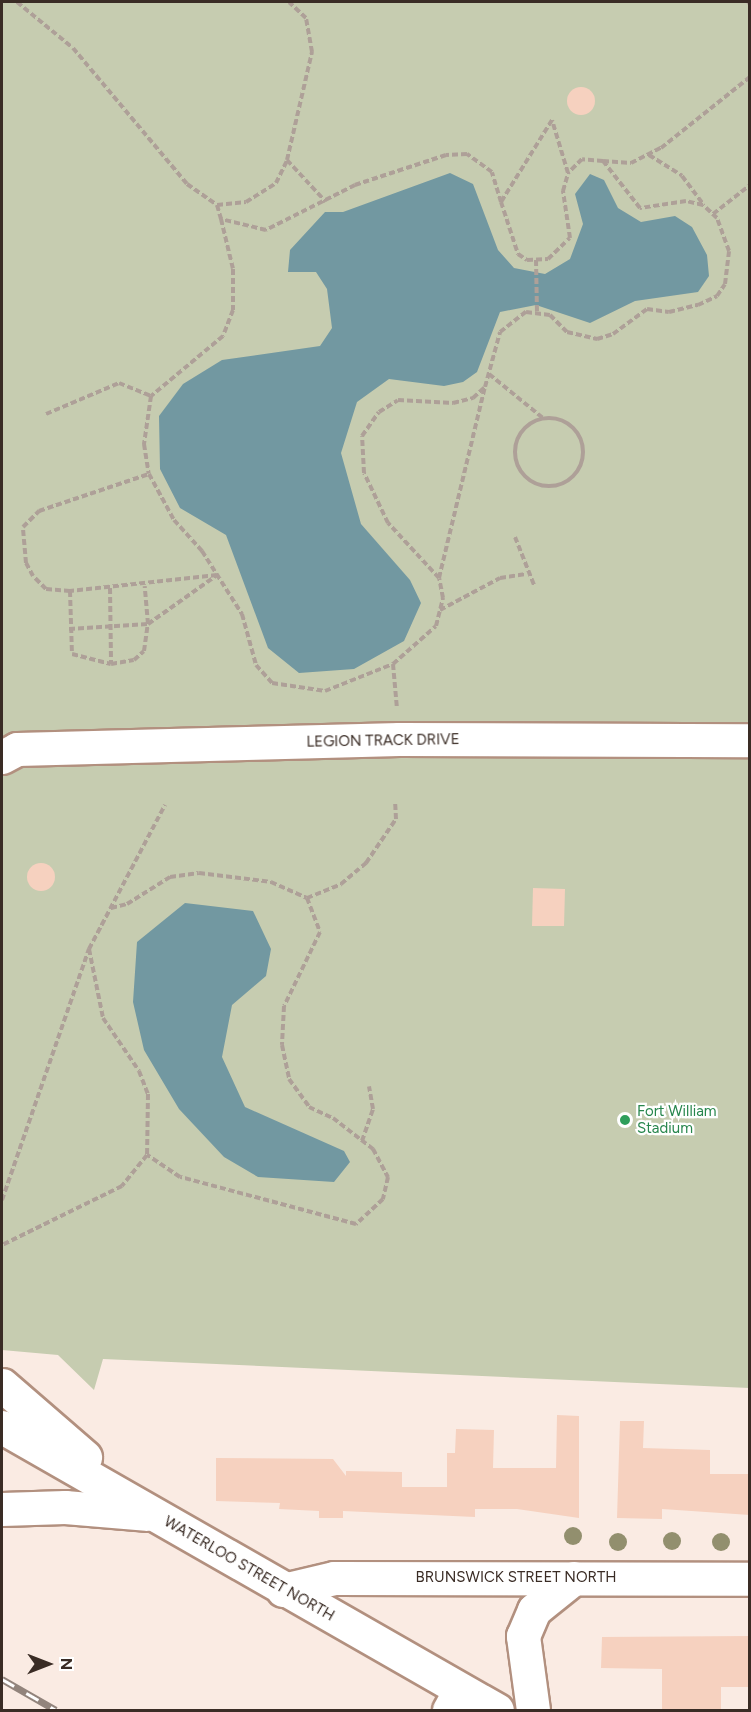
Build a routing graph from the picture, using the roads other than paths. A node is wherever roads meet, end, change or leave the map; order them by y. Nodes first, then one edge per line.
1 (750, 740) edge
2 (7, 748) edge
3 (2, 1385) edge
4 (2, 1427) edge
5 (2, 1509) edge
6 (156, 1515) junction
7 (574, 1578) junction
8 (750, 1579) edge
9 (283, 1590) junction
10 (455, 1700) edge
11 (497, 1710) edge
12 (533, 1710) edge

1 - 2 street, LEGION TRACK DRIVE
3 - 6 street
4 - 6 street, WATERLOO STREET NORTH
5 - 6 street
6 - 9 street, WATERLOO STREET NORTH
7 - 8 street, BRUNSWICK STREET NORTH
7 - 9 street, BRUNSWICK STREET NORTH
7 - 12 street
9 - 10 street, WATERLOO STREET NORTH
10 - 11 street, WATERLOO STREET NORTH

